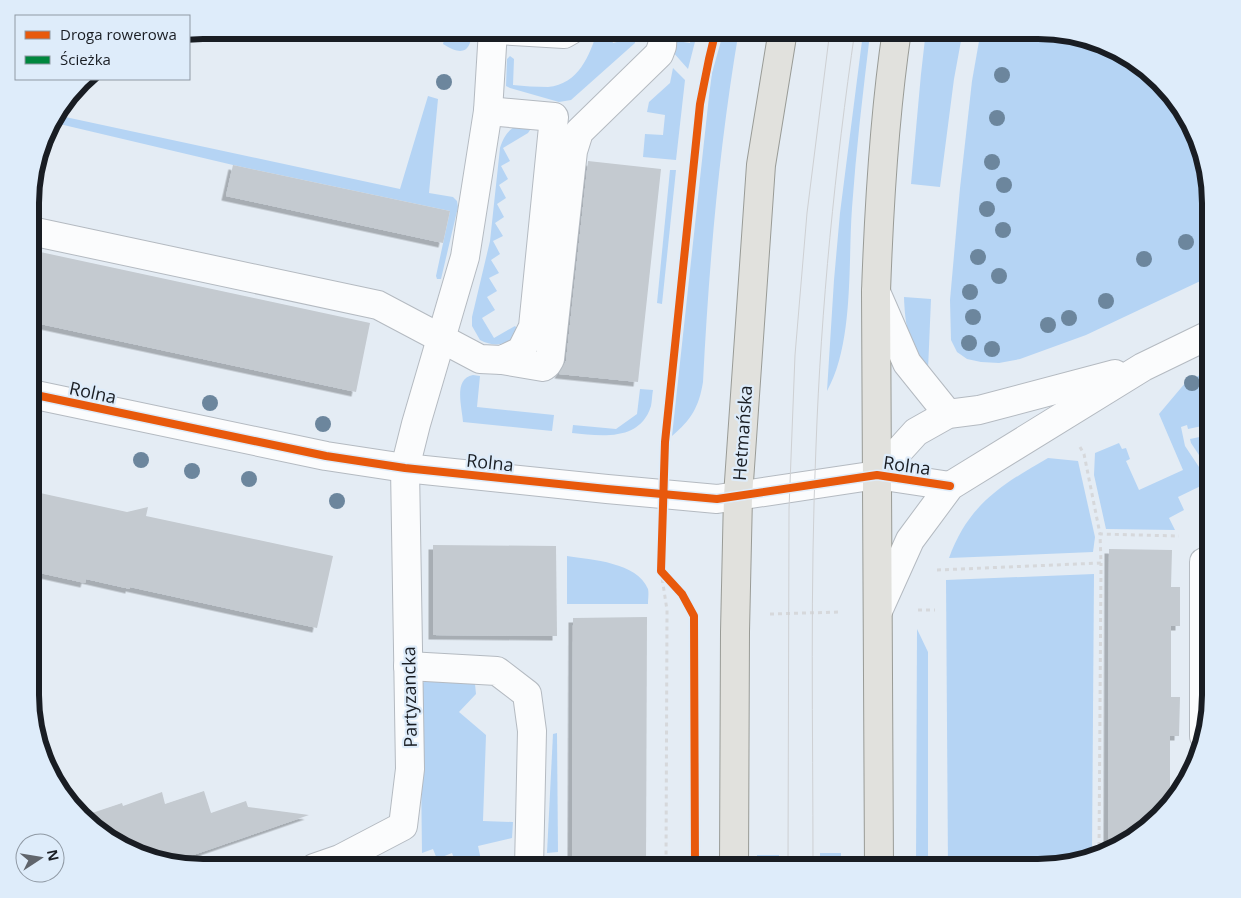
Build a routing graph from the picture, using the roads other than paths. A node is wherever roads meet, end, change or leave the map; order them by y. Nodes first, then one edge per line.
1 (492, 39) edge
2 (649, 39) edge
3 (662, 39) edge
4 (782, 39) edge
5 (896, 39) edge
6 (488, 111) junction
7 (554, 117) junction
8 (576, 140) junction
9 (39, 232) edge
10 (876, 292) junction
11 (1202, 338) edge
12 (441, 340) junction
13 (502, 360) junction
14 (1143, 367) junction
15 (39, 395) edge
16 (948, 414) junction
17 (406, 468) junction
18 (877, 475) junction
19 (950, 486) junction
20 (738, 496) junction
21 (878, 612) junction
22 (408, 666) junction
23 (340, 859) edge
24 (529, 859) edge
25 (734, 859) edge
26 (879, 859) edge

1 - 6 street, Partyzancka
2 - 7 street
3 - 8 street
4 - 20 main road, Hetmańska
5 - 10 main road
6 - 7 street
6 - 12 street, Partyzancka
7 - 8 street
7 - 13 street
8 - 13 street
9 - 12 street
10 - 16 street
10 - 18 main road
11 - 14 street, Rolna
12 - 13 street
12 - 17 street, Partyzancka
14 - 16 street, Rolna
14 - 19 street, Rolna
15 - 17 street, Rolna
16 - 18 street, Rolna
17 - 20 street, Rolna
17 - 22 street, Partyzancka
18 - 19 street, Rolna
18 - 20 street, Rolna
18 - 21 main road
19 - 21 street, Rolna
20 - 25 main road, Hetmańska
21 - 26 main road
22 - 23 street, Partyzancka
22 - 24 street

